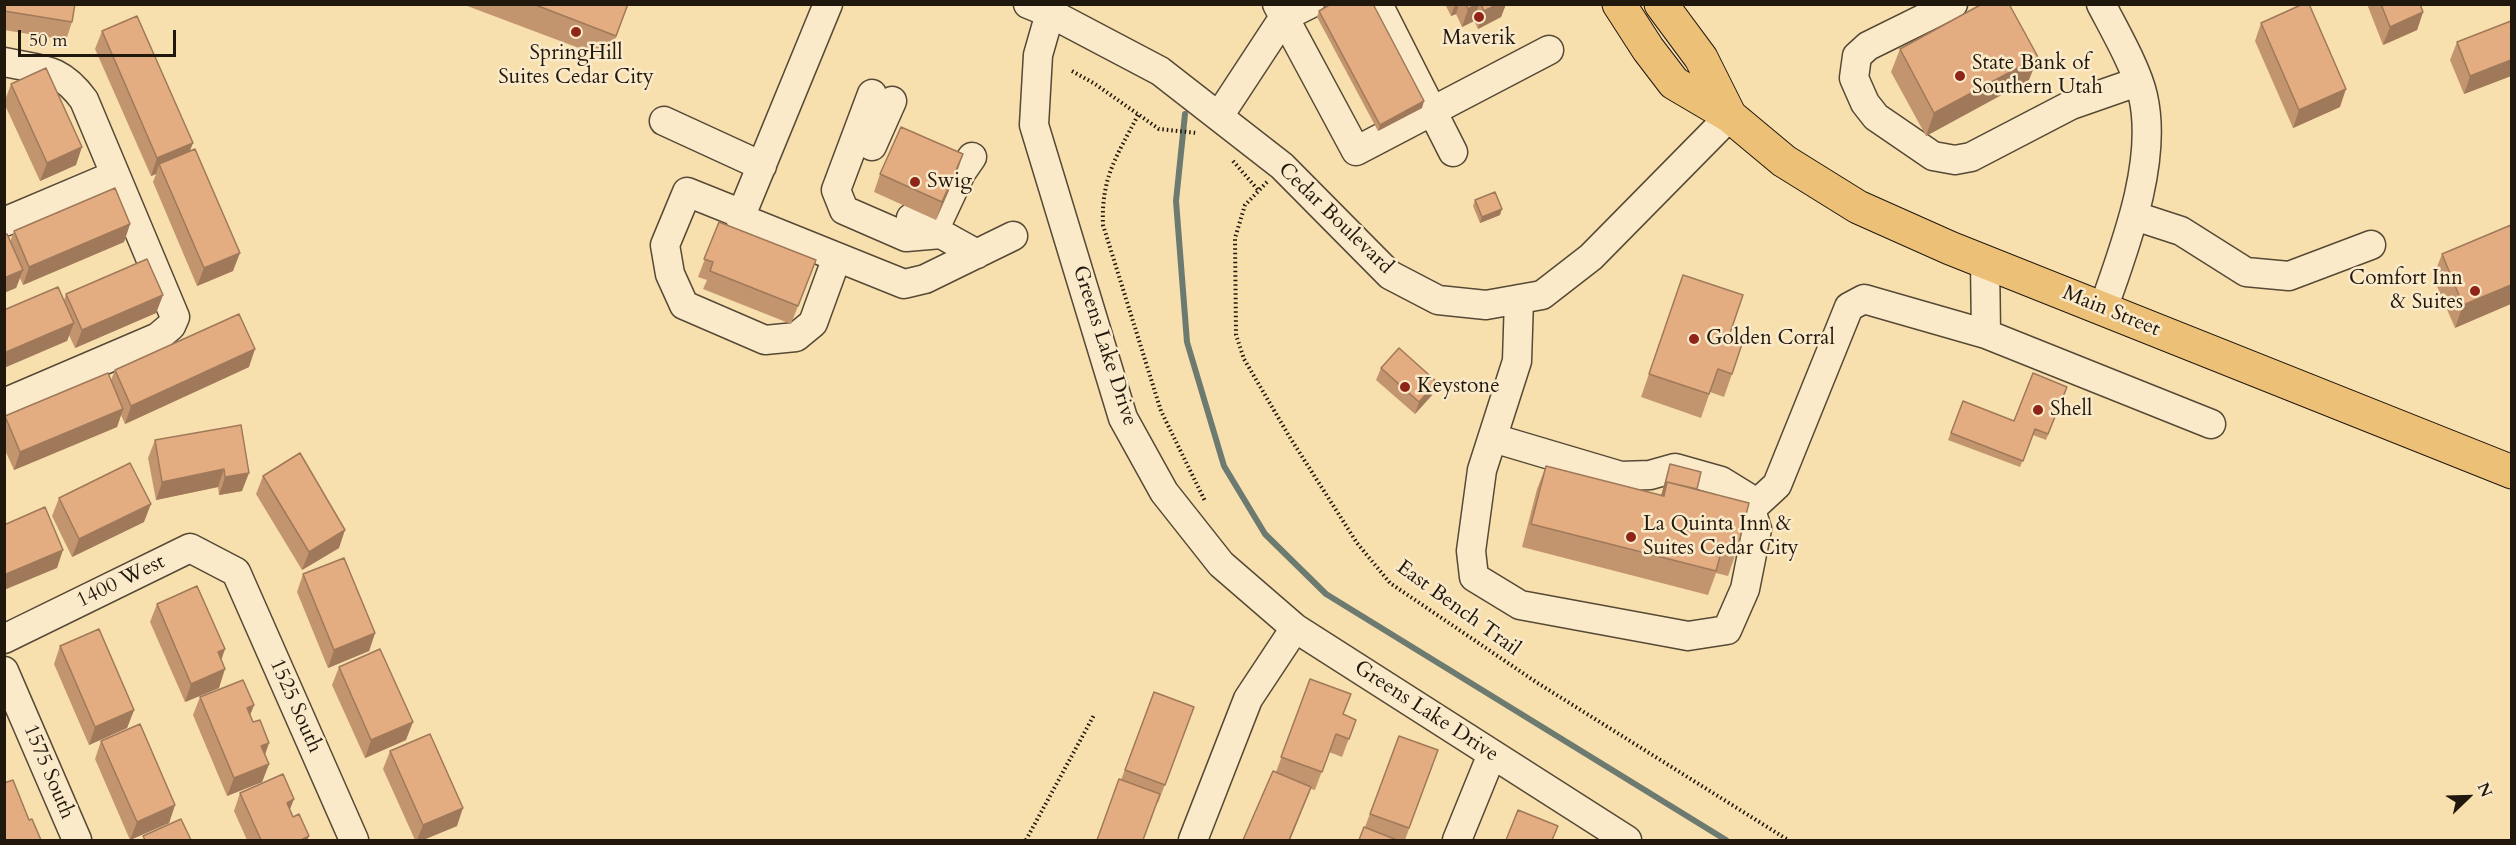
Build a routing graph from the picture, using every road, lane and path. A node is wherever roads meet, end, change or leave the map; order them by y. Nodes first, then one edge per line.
1 (828, 4) edge
2 (1310, 4) edge
3 (1378, 4) edge
4 (1619, 4) edge
5 (1661, 4) edge
6 (1953, 4) edge
7 (2101, 4) edge
8 (1039, 9) edge
9 (1280, 11) edge
10 (1549, 50) dead end
11 (4, 62) edge
12 (1072, 71) dead end
13 (2138, 82) junction
14 (882, 98) dead end
15 (1432, 111) junction
16 (1138, 115) junction
17 (1730, 116) junction
18 (1219, 117) junction
19 (664, 121) dead end
20 (1192, 132) dead end
21 (1453, 152) dead end
22 (972, 157) dead end
23 (762, 166) junction
24 (1282, 166) junction
25 (115, 175) junction
26 (742, 214) junction
27 (2135, 216) junction
28 (4, 222) edge
29 (940, 228) junction
30 (1013, 236) dead end
31 (2372, 245) dead end
32 (977, 254) junction
33 (837, 257) junction
34 (1985, 261) junction
35 (1519, 299) junction
36 (2103, 309) junction
37 (1986, 334) junction
38 (4, 402) edge
39 (2211, 424) dead end
40 (1492, 438) junction
41 (2511, 472) edge
42 (1751, 509) junction
43 (1211, 510) dead end
44 (236, 572) joint
45 (1295, 628) junction
46 (4, 639) edge
47 (4, 671) edge
48 (1094, 715) dead end
49 (1492, 754) junction
50 (77, 840) edge
51 (354, 840) edge
52 (1026, 840) edge
53 (1193, 840) edge
54 (1457, 840) edge
55 (1627, 840) edge
56 (1788, 840) edge

1 - 23 street
2 - 9 street
3 - 15 street
4 - 17 main road
5 - 17 main road
6 - 13 street
7 - 13 street
8 - 18 street, Cedar Boulevard
8 - 45 street, Greens Lake Drive
9 - 15 street
9 - 18 street
10 - 15 street
11 - 25 street
12 - 16 path
13 - 27 street
14 - 29 street
15 - 21 street
16 - 20 path
16 - 43 path
17 - 34 main road, Main Street
17 - 35 street, Cedar Boulevard
18 - 24 street, Cedar Boulevard
19 - 23 street
22 - 29 street
23 - 26 street
24 - 35 street, Cedar Boulevard
24 - 56 path, East Bench Trail
25 - 28 street
25 - 38 street
26 - 33 street
26 - 33 street
27 - 31 street
27 - 36 street
29 - 32 street
30 - 32 street
32 - 33 street
34 - 36 main road, Main Street
34 - 37 street
35 - 40 street
36 - 41 main road, Main Street
37 - 39 street
37 - 42 street
40 - 42 street
40 - 42 street
44 - 46 street, 1400 West
44 - 51 street, 1525 South
45 - 49 street, Greens Lake Drive
45 - 53 street
47 - 50 street, 1575 South
48 - 52 path
49 - 54 street
49 - 55 street, Greens Lake Drive

